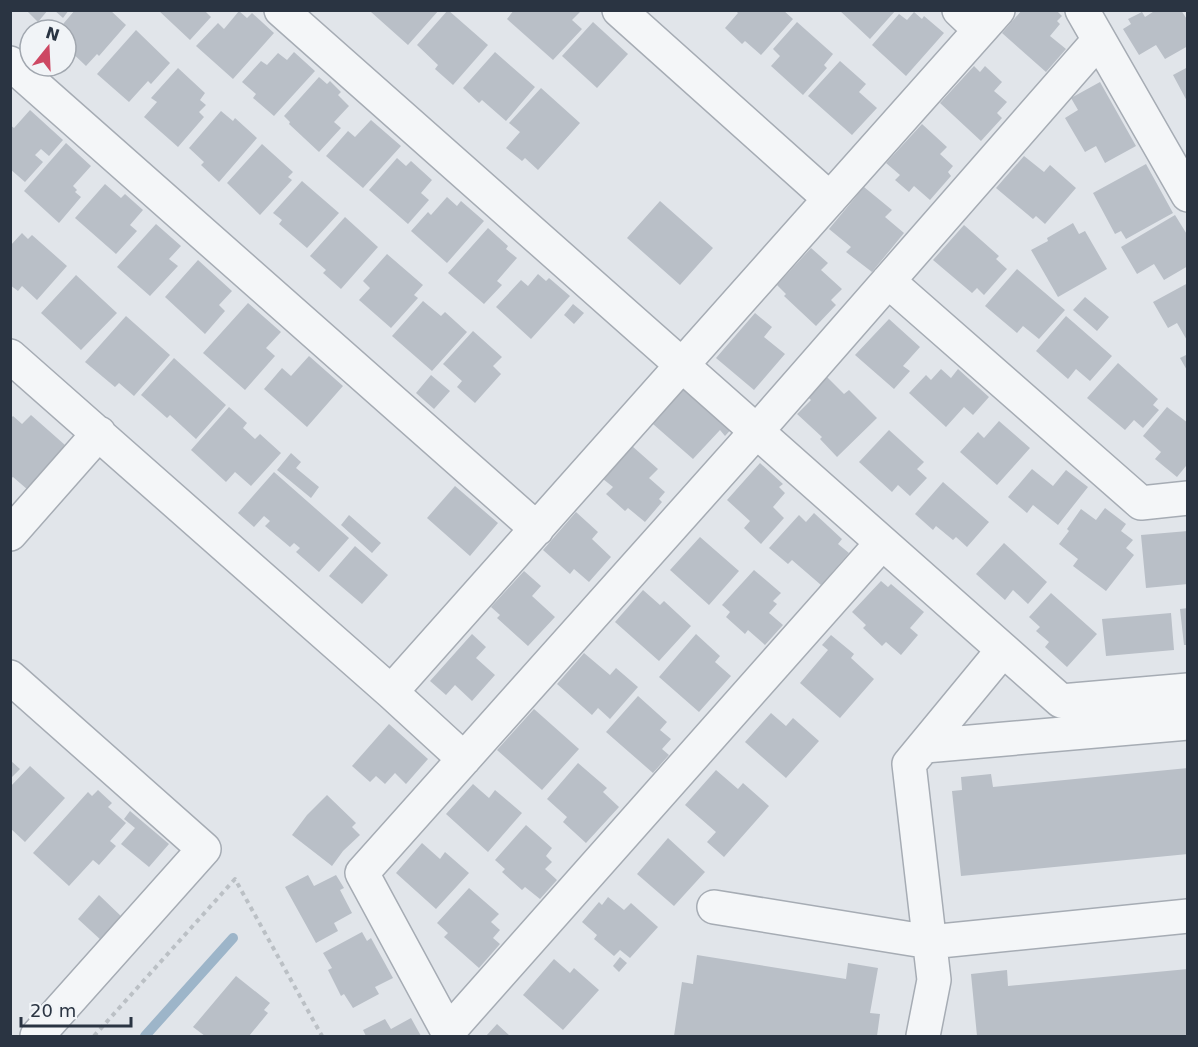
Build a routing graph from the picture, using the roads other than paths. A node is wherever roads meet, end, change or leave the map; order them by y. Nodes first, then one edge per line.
1 (281, 10) edge
2 (619, 10) edge
3 (1082, 10) edge
4 (979, 17) edge
5 (1099, 40) junction
6 (10, 63) edge
7 (1188, 195) edge
8 (830, 199) junction
9 (888, 281) junction
10 (10, 356) edge
11 (681, 366) junction
12 (756, 432) junction
13 (99, 433) junction
14 (1188, 498) edge
15 (12, 528) edge
16 (537, 529) junction
17 (882, 543) junction
18 (1003, 650) junction
19 (10, 677) edge
20 (1188, 690) edge
21 (391, 693) junction
22 (1188, 723) edge
23 (925, 746) junction
24 (464, 759) junction
25 (714, 907) dead end
26 (1188, 916) edge
27 (930, 942) junction
28 (10, 1029) edge
29 (19, 1036) edge
30 (37, 1036) edge
31 (923, 1036) edge

1 - 11 street
2 - 8 street
3 - 5 street
4 - 8 street
5 - 7 street
5 - 9 street
6 - 16 street
8 - 11 street
9 - 12 street
9 - 14 street
10 - 13 street
11 - 12 street
11 - 16 street
12 - 17 street
12 - 24 street
13 - 15 street
13 - 21 street
16 - 21 street
17 - 18 street
17 - 24 street
18 - 20 street
18 - 23 street
19 - 30 street
21 - 24 street
22 - 23 street
23 - 27 street
25 - 27 street
26 - 27 street
27 - 31 street
28 - 29 street

